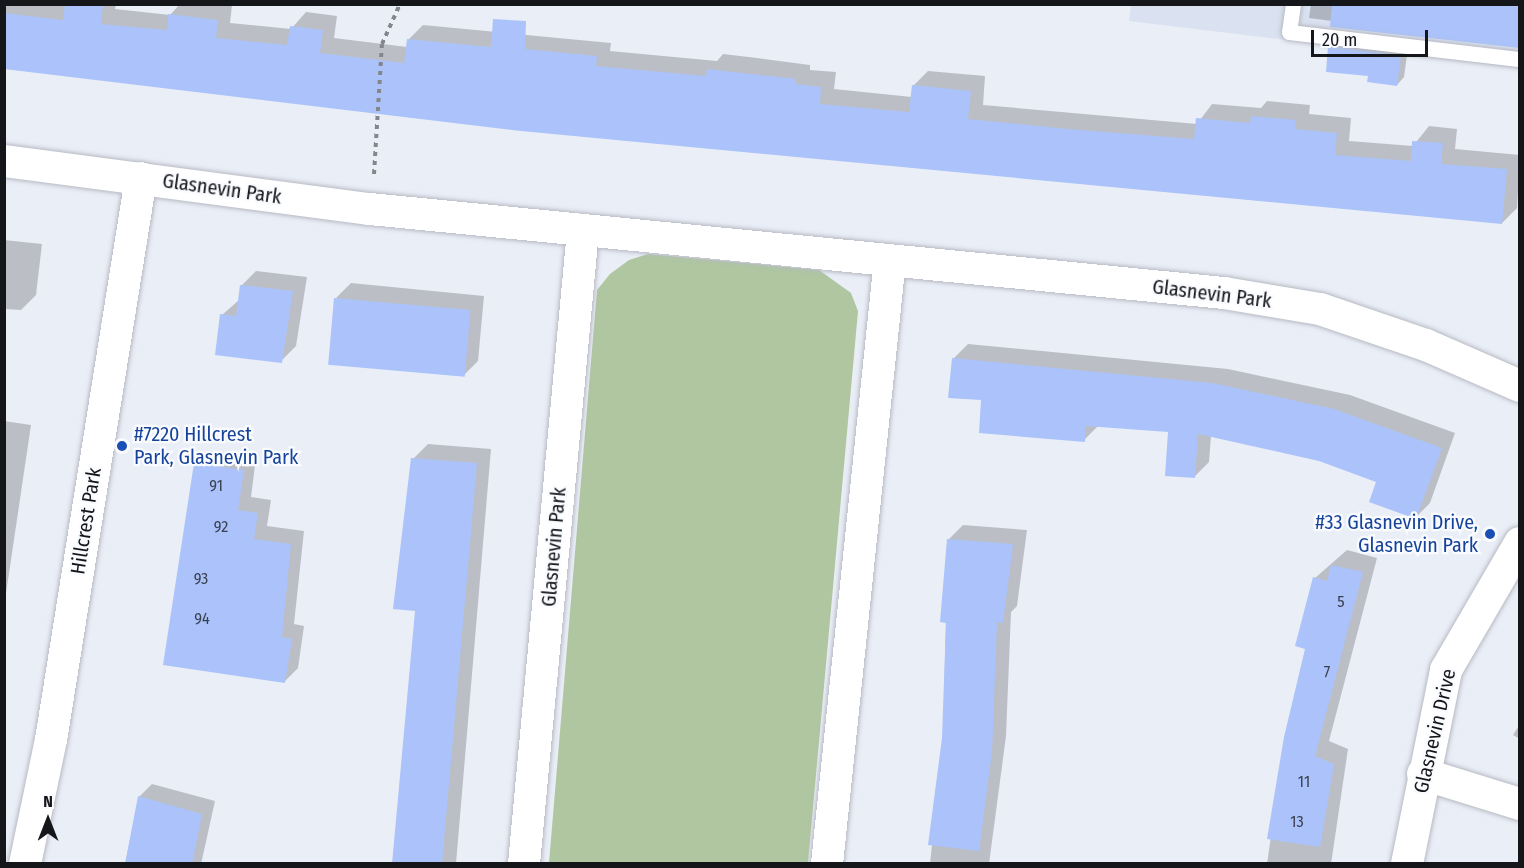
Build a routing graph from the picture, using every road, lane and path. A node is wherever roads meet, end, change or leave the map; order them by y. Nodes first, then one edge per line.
1 (400, 4) edge
2 (1293, 4) edge
3 (1520, 59) edge
4 (4, 161) edge
5 (141, 178) junction
6 (370, 209) junction
7 (584, 230) junction
8 (890, 260) junction
9 (1520, 386) edge
10 (1520, 543) edge
11 (1423, 774) junction
12 (1520, 804) edge
13 (25, 864) edge
14 (524, 864) edge
15 (827, 864) edge
16 (1407, 864) edge

1 - 6 path
2 - 3 lane
4 - 5 street, Glasnevin Park
5 - 6 street, Glasnevin Park
5 - 13 street, Hillcrest Park
6 - 7 street, Glasnevin Park
7 - 8 street, Glasnevin Park
7 - 14 street, Glasnevin Park
8 - 9 street, Glasnevin Park
8 - 15 street
10 - 11 street, Glasnevin Drive
11 - 12 street
11 - 16 street, Glasnevin Drive

